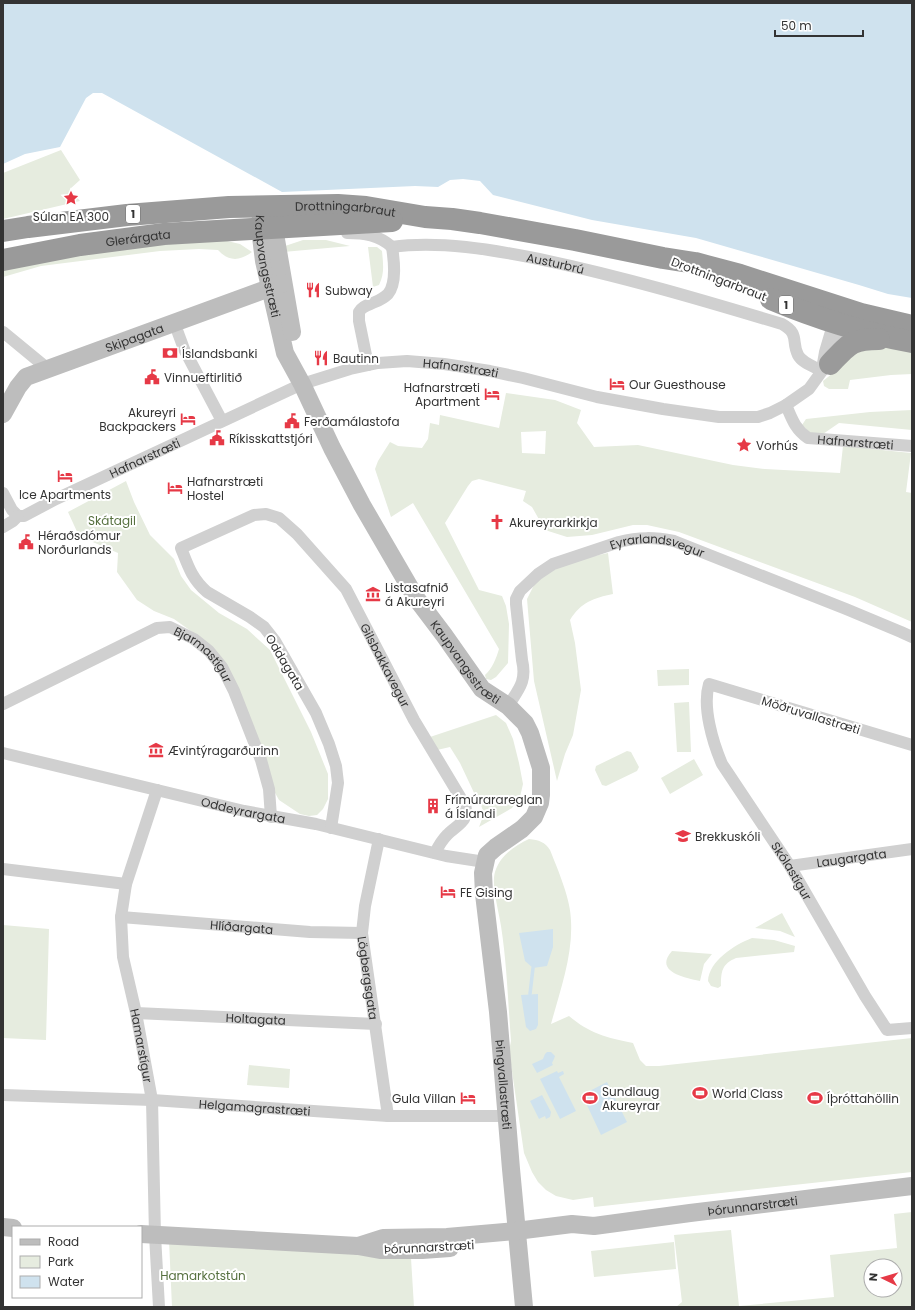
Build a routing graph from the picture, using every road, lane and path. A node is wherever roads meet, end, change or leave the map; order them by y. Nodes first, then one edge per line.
1 (264, 206) junction
2 (425, 217) junction
3 (305, 226) junction
4 (267, 229) junction
5 (3, 231) edge
6 (392, 247) junction
7 (3, 260) edge
8 (277, 286) junction
9 (842, 316) junction
10 (174, 322) junction
11 (3, 332) edge
12 (907, 336) edge
13 (368, 365) junction
14 (826, 367) junction
15 (48, 369) junction
16 (302, 384) junction
17 (786, 405) junction
18 (3, 414) edge
19 (222, 421) junction
20 (912, 446) edge
21 (3, 493) edge
22 (18, 516) junction
23 (242, 520) joint
24 (3, 527) edge
25 (912, 637) edge
26 (709, 684) joint
27 (3, 704) edge
28 (508, 706) junction
29 (912, 745) edge
30 (3, 753) edge
31 (157, 790) junction
32 (271, 817) junction
33 (331, 828) junction
34 (379, 839) junction
35 (912, 849) edge
36 (435, 853) junction
37 (485, 862) junction
38 (790, 866) junction
39 (3, 869) edge
40 (126, 884) junction
41 (122, 916) junction
42 (362, 933) junction
43 (136, 1013) junction
44 (376, 1024) junction
45 (912, 1028) edge
46 (3, 1095) edge
47 (152, 1100) junction
48 (388, 1116) junction
49 (506, 1116) junction
50 (912, 1186) edge
51 (148, 1234) edge
52 (517, 1236) junction
53 (159, 1307) edge
54 (524, 1307) edge

1 - 2 highway, Drottningarbraut / 1
1 - 4 main road, Kaupvangsstræti
1 - 5 highway, Glerárgata / 1
2 - 3 highway, Drottningarbraut / 1
2 - 9 highway, Drottningarbraut / 1
3 - 4 highway, Drottningarbraut / 1
3 - 6 street, Drottningarbraut
4 - 7 highway, Glerárgata / 1
4 - 8 main road, Kaupvangsstræti
6 - 13 street
6 - 14 street, Austurbrú
8 - 10 main road, Skipagata
8 - 16 main road, Kaupvangsstræti
9 - 12 highway, Drottningarbraut / 1
9 - 14 street
10 - 15 main road, Skipagata
10 - 19 street
11 - 15 street
12 - 14 highway
13 - 16 street, Hafnarstræti
13 - 17 street, Hafnarstræti
14 - 17 street
15 - 18 main road, Skipagata
16 - 19 street, Hafnarstræti
16 - 28 main road, Kaupvangsstræti
17 - 20 street, Hafnarstræti
19 - 22 street, Hafnarstræti
21 - 22 street
22 - 24 street, Hafnarstræti
23 - 33 street, Oddagata
23 - 36 street, Gilsbakkavegur
25 - 28 street, Eyrarlandsvegur
26 - 29 street, Möðruvallastræti
26 - 38 street, Skólastígur
27 - 32 street, Bjarmastígur
28 - 37 main road, Kaupvangsstræti
30 - 31 street, Oddeyrargata
31 - 32 street, Oddeyrargata
31 - 40 street, Hamarstígur
32 - 33 street, Oddeyrargata
33 - 34 street, Oddeyrargata
34 - 36 street, Oddeyrargata
34 - 42 street, Lögbergsgata
35 - 38 street, Laugargata
36 - 37 street, Oddeyrargata
37 - 49 main road, Þingvallastræti
38 - 45 street, Skólastígur
39 - 40 street
40 - 41 street, Hamarstígur
41 - 42 street, Hlíðargata
41 - 43 street, Hamarstígur
42 - 44 street, Lögbergsgata
43 - 44 street, Holtagata
43 - 47 street, Hamarstígur
44 - 48 street, Lögbergsgata
46 - 47 street, Helgamagrastræti
47 - 48 street, Helgamagrastræti
47 - 51 street, Hamarstígur
48 - 49 street, Helgamagrastræti
49 - 52 main road, Þingvallastræti
50 - 52 main road, Þórunnarstræti
51 - 52 main road, Þórunnarstræti
51 - 53 street, Hamarstígur
52 - 54 main road, Þingvallastræti

